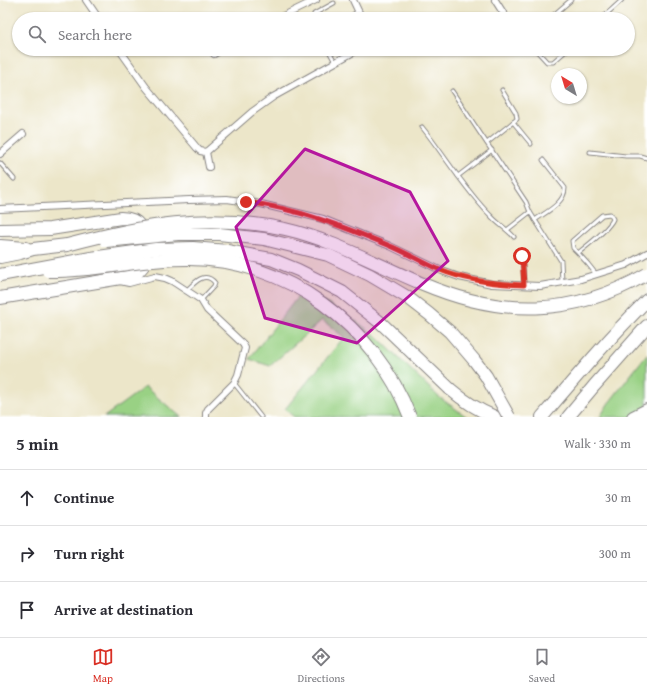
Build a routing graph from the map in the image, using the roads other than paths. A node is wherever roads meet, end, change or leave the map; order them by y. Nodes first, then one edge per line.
1 (86, 0) edge
2 (316, 0) edge
3 (353, 0) edge
4 (495, 0) edge
5 (571, 0) edge
6 (622, 0) edge
7 (334, 3) dead end
8 (358, 11) edge
9 (94, 12) edge
10 (291, 12) edge
11 (317, 12) edge
12 (503, 12) edge
13 (557, 12) edge
14 (609, 12) edge
15 (124, 56) edge
16 (332, 56) edge
17 (346, 56) edge
18 (541, 56) edge
19 (559, 56) edge
20 (335, 62) junction
21 (502, 90) dead end
22 (452, 91) dead end
23 (513, 122) junction
24 (422, 127) dead end
25 (23, 134) dead end
26 (487, 143) junction
27 (531, 144) dead end
28 (492, 150) junction
29 (206, 152) junction
30 (590, 152) dead end
31 (0, 154) edge
32 (647, 158) edge
33 (543, 160) dead end
34 (0, 164) edge
35 (209, 167) dead end
36 (458, 176) junction
37 (14, 179) dead end
38 (0, 209) edge
39 (530, 212) junction
40 (535, 220) junction
41 (0, 230) edge
42 (507, 230) junction
43 (514, 237) dead end
44 (67, 245) junction
45 (0, 246) edge
46 (33, 249) junction
47 (521, 252) dead end
48 (578, 253) junction
49 (647, 253) edge
50 (0, 257) edge
51 (0, 269) edge
52 (24, 271) junction
53 (596, 274) junction
54 (647, 274) edge
55 (0, 275) edge
56 (112, 280) junction
57 (562, 282) junction
58 (524, 285) junction
59 (186, 291) junction
60 (0, 298) edge
61 (201, 300) junction
62 (647, 300) edge
63 (647, 326) edge
64 (234, 383) junction
65 (647, 410) edge
66 (206, 417) edge
67 (260, 417) edge
68 (410, 417) edge
69 (495, 417) edge
70 (509, 417) edge
71 (542, 417) edge
72 (568, 417) edge
73 (633, 417) edge

1 - 9 street
2 - 10 street
3 - 8 street
4 - 12 street
5 - 13 lane
6 - 14 lane
7 - 11 lane
15 - 29 street
16 - 20 lane
17 - 20 street
18 - 19 lane
20 - 29 street
21 - 23 lane
22 - 26 lane
23 - 26 lane
23 - 27 lane
24 - 36 lane
25 - 31 street
26 - 28 lane
28 - 36 lane
28 - 39 lane
29 - 35 street
30 - 32 lane
33 - 40 lane
34 - 37 lane
36 - 42 lane
38 - 58 street
39 - 40 lane
39 - 42 lane
40 - 57 lane
41 - 56 highway
42 - 43 lane
44 - 46 highway
44 - 54 highway, bridge
44 - 70 highway, bridge
45 - 46 highway
46 - 50 highway
47 - 58 lane
48 - 48 lane
48 - 53 lane
49 - 53 street
51 - 52 highway, bridge
52 - 55 highway, bridge
52 - 68 highway, bridge
52 - 69 highway, bridge
53 - 57 street
56 - 59 street
56 - 60 highway
57 - 58 street
59 - 61 street
59 - 61 lane
61 - 64 street
62 - 71 highway
63 - 72 highway
64 - 66 street
64 - 67 lane
65 - 73 highway

